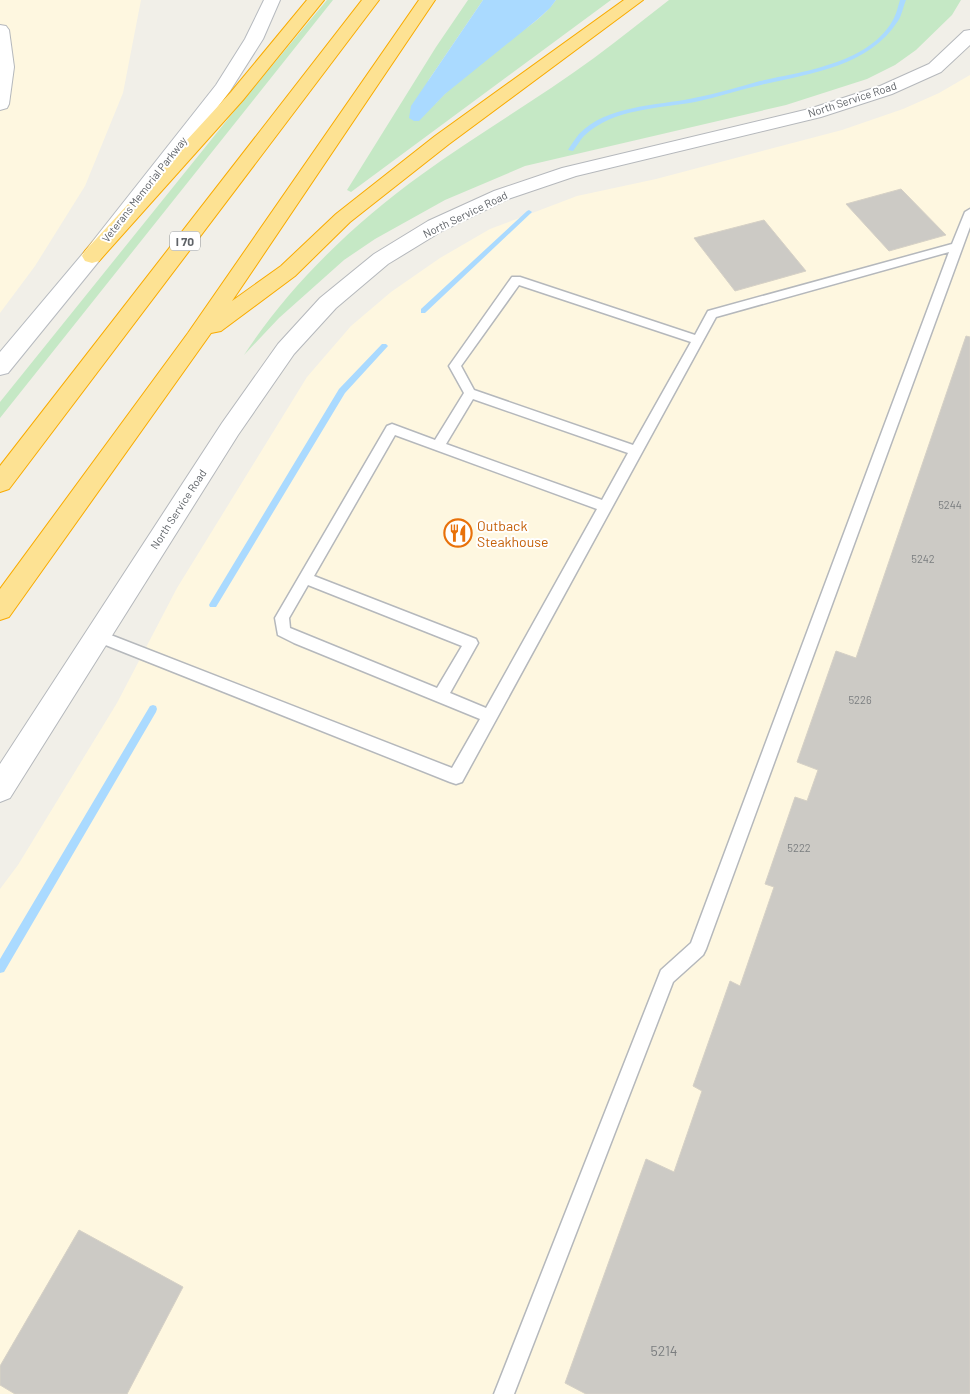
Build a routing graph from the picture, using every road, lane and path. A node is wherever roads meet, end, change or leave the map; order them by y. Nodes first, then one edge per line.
1 (272, 0) edge
2 (316, 0) edge
3 (371, 0) edge
4 (427, 0) edge
5 (636, 0) edge
6 (0, 30) edge
7 (970, 35) edge
8 (0, 104) edge
9 (969, 217) edge
10 (956, 247) junction
11 (92, 256) junction
12 (196, 338) junction
13 (698, 340) junction
14 (0, 367) edge
15 (470, 393) junction
16 (438, 446) junction
17 (636, 451) junction
18 (0, 483) edge
19 (605, 506) junction
20 (307, 579) junction
21 (0, 609) edge
22 (98, 636) junction
23 (440, 697) junction
24 (489, 716) junction
25 (0, 789) edge
26 (504, 1394) edge

1 - 11 street, Veterans Memorial Parkway
2 - 11 highway
3 - 18 highway, I 70
4 - 12 highway
5 - 12 highway
6 - 8 street
7 - 22 street, North Service Road
9 - 10 lane
10 - 13 lane
10 - 26 lane
11 - 14 street, Veterans Memorial Parkway
12 - 21 highway
13 - 15 lane
13 - 17 lane
15 - 16 lane
15 - 17 lane
16 - 19 lane
16 - 20 lane
17 - 19 lane
19 - 24 lane
20 - 23 lane
20 - 23 lane
22 - 24 lane
22 - 25 street, North Service Road
23 - 24 lane

